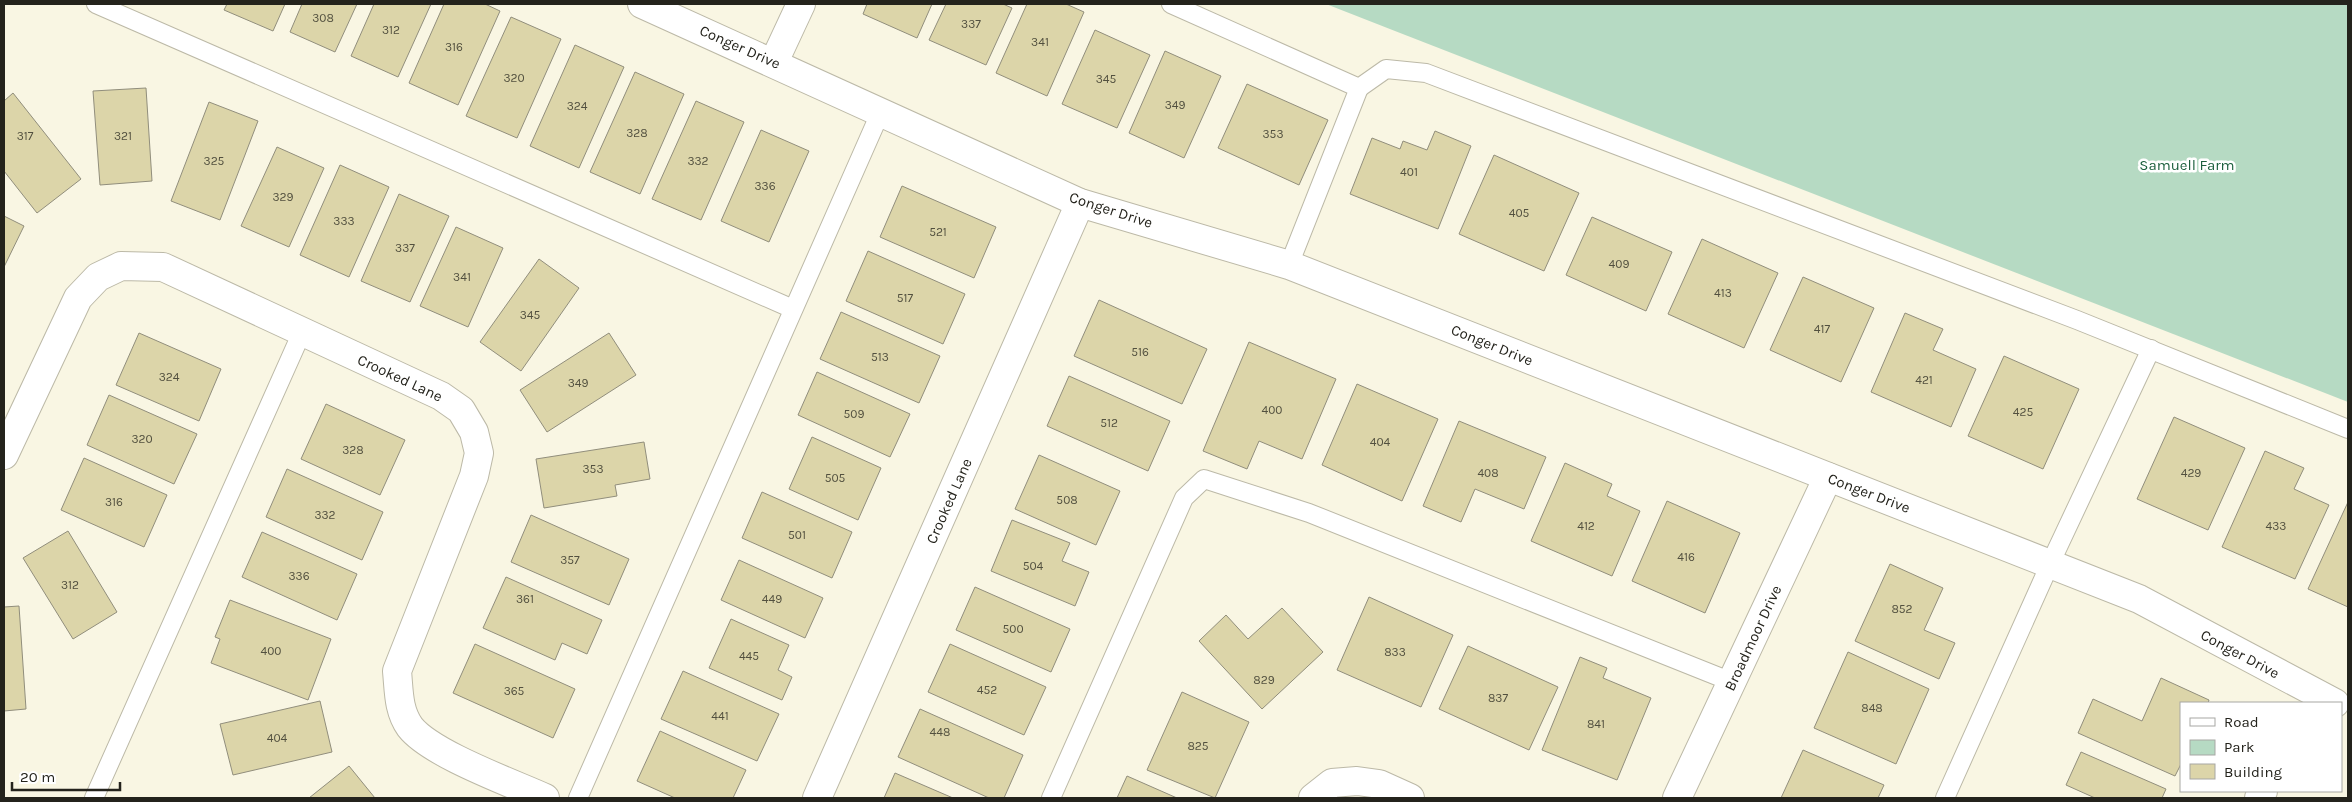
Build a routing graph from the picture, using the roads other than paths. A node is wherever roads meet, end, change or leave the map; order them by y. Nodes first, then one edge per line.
1 (96, 4) edge
2 (642, 4) edge
3 (801, 4) edge
4 (1171, 4) edge
5 (774, 62) junction
6 (1359, 88) junction
7 (881, 111) junction
8 (1080, 203) junction
9 (1289, 265) junction
10 (793, 309) junction
11 (302, 332) junction
12 (2151, 349) junction
13 (2348, 429) edge
14 (4, 455) edge
15 (1828, 477) junction
16 (2050, 564) junction
17 (1732, 682) junction
18 (2308, 697) edge
19 (2331, 702) edge
20 (94, 798) edge
21 (545, 798) edge
22 (578, 798) edge
23 (817, 798) edge
24 (1051, 798) edge
25 (1313, 798) edge
26 (1410, 798) edge
27 (1678, 798) edge
28 (1945, 798) edge

1 - 10 lane
2 - 5 street, Conger Drive
3 - 5 street
4 - 6 lane
5 - 7 street, Conger Drive
6 - 9 lane
6 - 12 lane
7 - 8 street, Conger Drive
7 - 10 lane
8 - 9 street, Conger Drive
8 - 23 street, Crooked Lane
9 - 15 street, Conger Drive
10 - 22 lane
11 - 14 street, Crooked Lane
11 - 20 lane
11 - 21 street, Crooked Lane
12 - 13 lane
12 - 16 lane
15 - 16 street, Conger Drive
15 - 17 street, Broadmoor Drive
16 - 18 street, Conger Drive
16 - 28 lane
17 - 24 lane
17 - 27 street, Broadmoor Drive
18 - 19 street, Conger Drive
25 - 26 street

